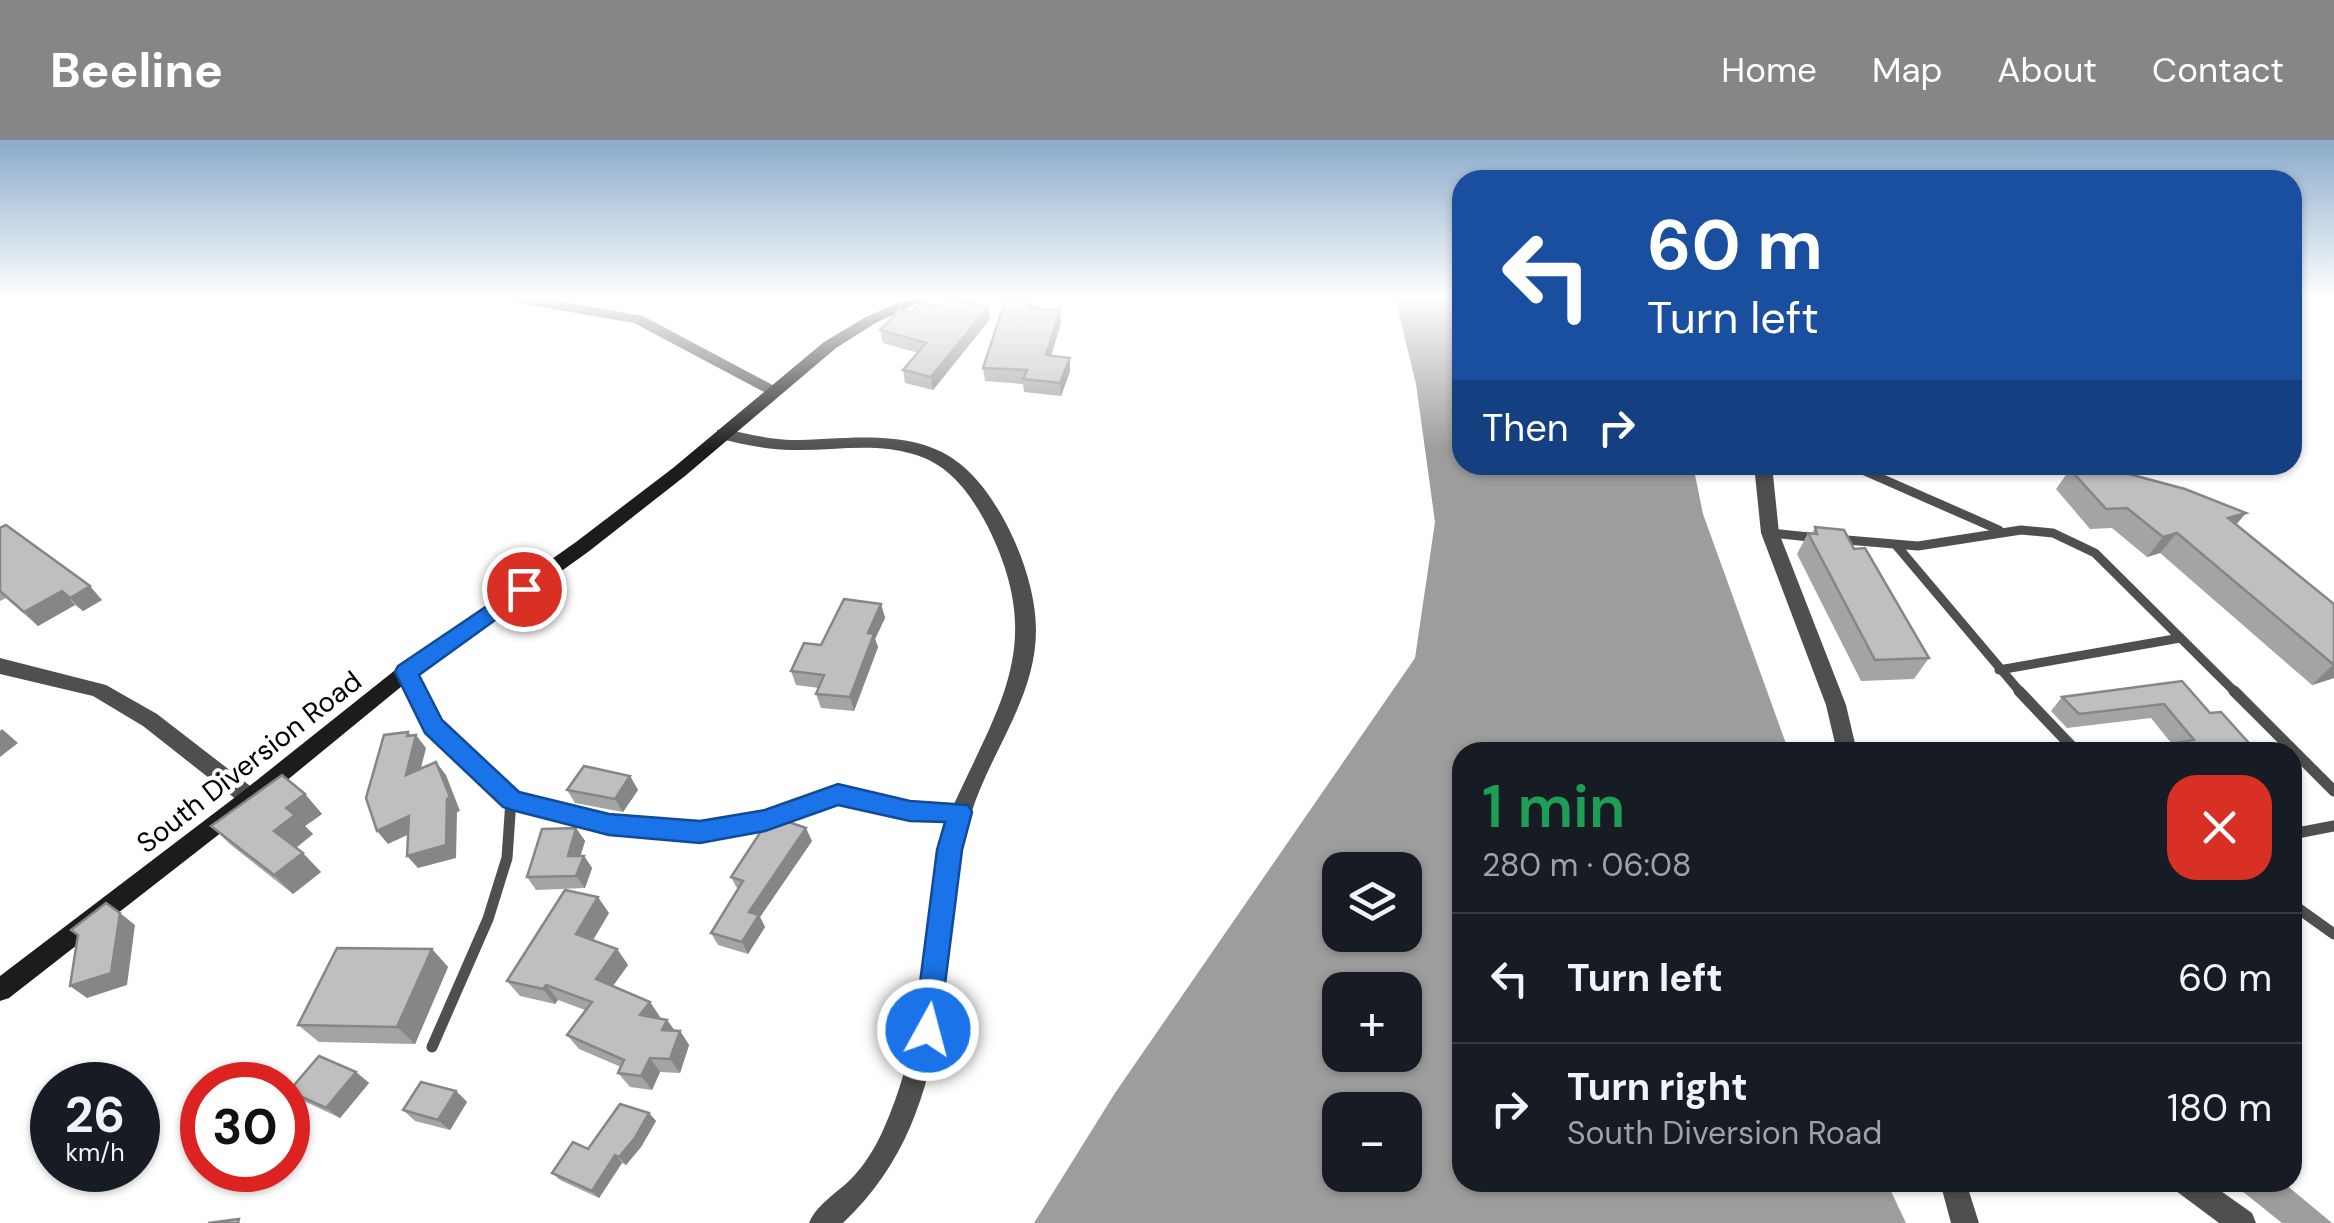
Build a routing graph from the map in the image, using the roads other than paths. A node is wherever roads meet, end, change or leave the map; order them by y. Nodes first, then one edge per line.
1 (695, 349) edge
2 (830, 349) edge
3 (774, 390) junction
4 (723, 434) junction
5 (1764, 475) edge
6 (1874, 475) edge
7 (1998, 530) junction
8 (1770, 533) junction
9 (1896, 545) junction
10 (2180, 638) junction
11 (0, 666) edge
12 (1999, 670) junction
13 (406, 672) junction
14 (1844, 742) edge
15 (2067, 742) edge
16 (2285, 742) edge
17 (2302, 759) edge
18 (2334, 791) edge
19 (250, 798) junction
20 (512, 800) junction
21 (960, 812) junction
22 (2334, 826) edge
23 (2302, 832) edge
24 (2302, 911) edge
25 (2334, 934) edge
26 (0, 990) edge
27 (432, 1047) dead end
28 (1956, 1192) edge
29 (2200, 1192) edge
30 (823, 1223) edge
31 (1965, 1223) edge
32 (2242, 1223) edge

1 - 3 street
2 - 3 main road, South Diversion Road
3 - 4 main road, South Diversion Road
4 - 13 main road, South Diversion Road
4 - 21 street
5 - 8 street
6 - 7 lane
7 - 9 lane
7 - 10 lane
8 - 9 lane
8 - 14 street
9 - 12 lane
10 - 12 lane
10 - 16 lane
11 - 19 street
12 - 15 lane
13 - 19 main road, South Diversion Road
13 - 20 street
17 - 18 lane
19 - 26 main road, South Diversion Road
20 - 21 street
20 - 27 lane
21 - 30 street
22 - 23 lane
24 - 25 lane
28 - 31 street
29 - 32 street

